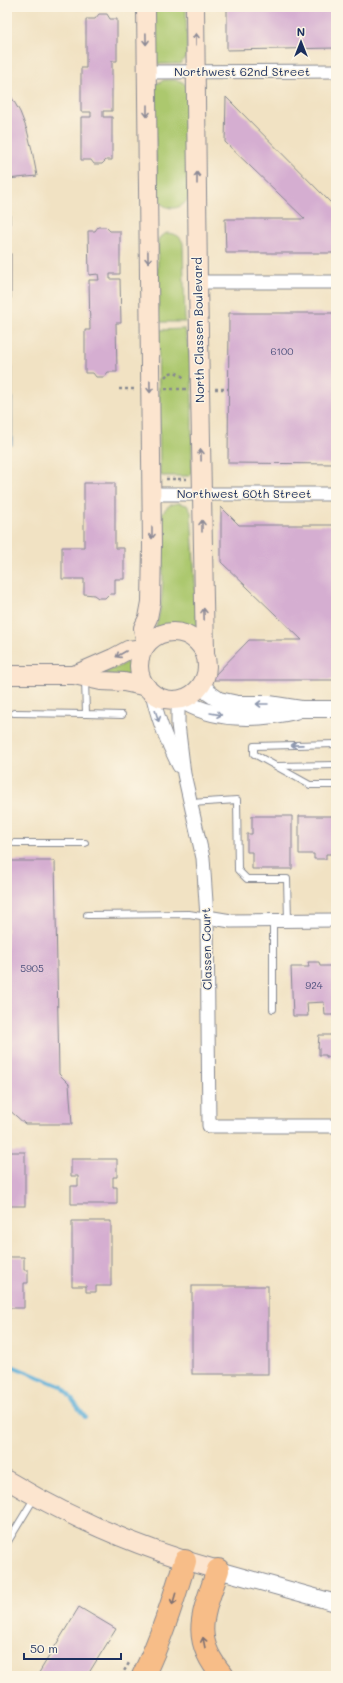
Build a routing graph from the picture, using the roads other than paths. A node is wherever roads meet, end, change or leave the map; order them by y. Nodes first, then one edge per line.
1 (146, 7) edge
2 (195, 7) edge
3 (336, 71) edge
4 (147, 72) junction
5 (196, 72) junction
6 (198, 282) junction
7 (336, 282) edge
8 (152, 494) junction
9 (202, 494) junction
10 (336, 494) edge
11 (145, 647) junction
12 (205, 653) junction
13 (7, 675) edge
14 (79, 677) junction
15 (202, 684) junction
16 (149, 690) junction
17 (179, 699) junction
18 (300, 709) junction
19 (336, 709) edge
20 (14, 713) dead end
21 (86, 714) junction
22 (122, 715) dead end
23 (336, 744) edge
24 (336, 765) edge
25 (275, 766) junction
26 (184, 774) junction
27 (336, 785) edge
28 (191, 803) junction
29 (14, 843) dead end
30 (85, 843) dead end
31 (87, 915) dead end
32 (207, 917) junction
33 (273, 920) junction
34 (288, 920) junction
35 (336, 920) edge
36 (273, 1009) dead end
37 (336, 1126) edge
38 (7, 1480) edge
39 (34, 1497) junction
40 (7, 1544) edge
41 (185, 1561) junction
42 (218, 1570) junction
43 (336, 1604) edge
44 (143, 1676) edge
45 (222, 1676) edge

1 -> 4 main road
5 -> 2 main road, North Classen Boulevard
3 - 5 street, Northwest 62nd Street
4 - 5 street, Northwest 62nd Street
4 -> 8 main road
6 -> 5 main road, North Classen Boulevard
6 - 7 street
9 -> 6 main road, North Classen Boulevard
8 - 9 street, Northwest 60th Street
8 -> 11 main road
9 - 10 street, Northwest 60th Street
12 -> 9 main road, North Classen Boulevard
11 - 12 main road
11 -> 14 main road
11 - 16 main road
12 - 15 main road, North Classen Boulevard
13 - 14 main road
14 - 16 main road
14 - 21 lane
15 - 17 main road
18 -> 15 street
16 - 17 main road
16 -> 26 street, Classen Court
17 -> 18 street
17 - 26 street, Classen Court
18 - 19 street
20 - 21 lane
21 - 22 lane
23 -> 25 lane
24 - 25 lane
25 - 27 lane
26 - 28 street, Classen Court
28 - 32 street, Classen Court
28 - 34 lane
29 - 30 lane
31 - 32 lane
32 - 33 street
32 - 37 street, Classen Court
33 - 34 street
33 - 36 lane
34 - 35 street
38 - 39 main road
39 - 40 lane
39 - 41 main road
41 - 42 main road
41 -> 44 highway
42 - 43 street
45 -> 42 highway

